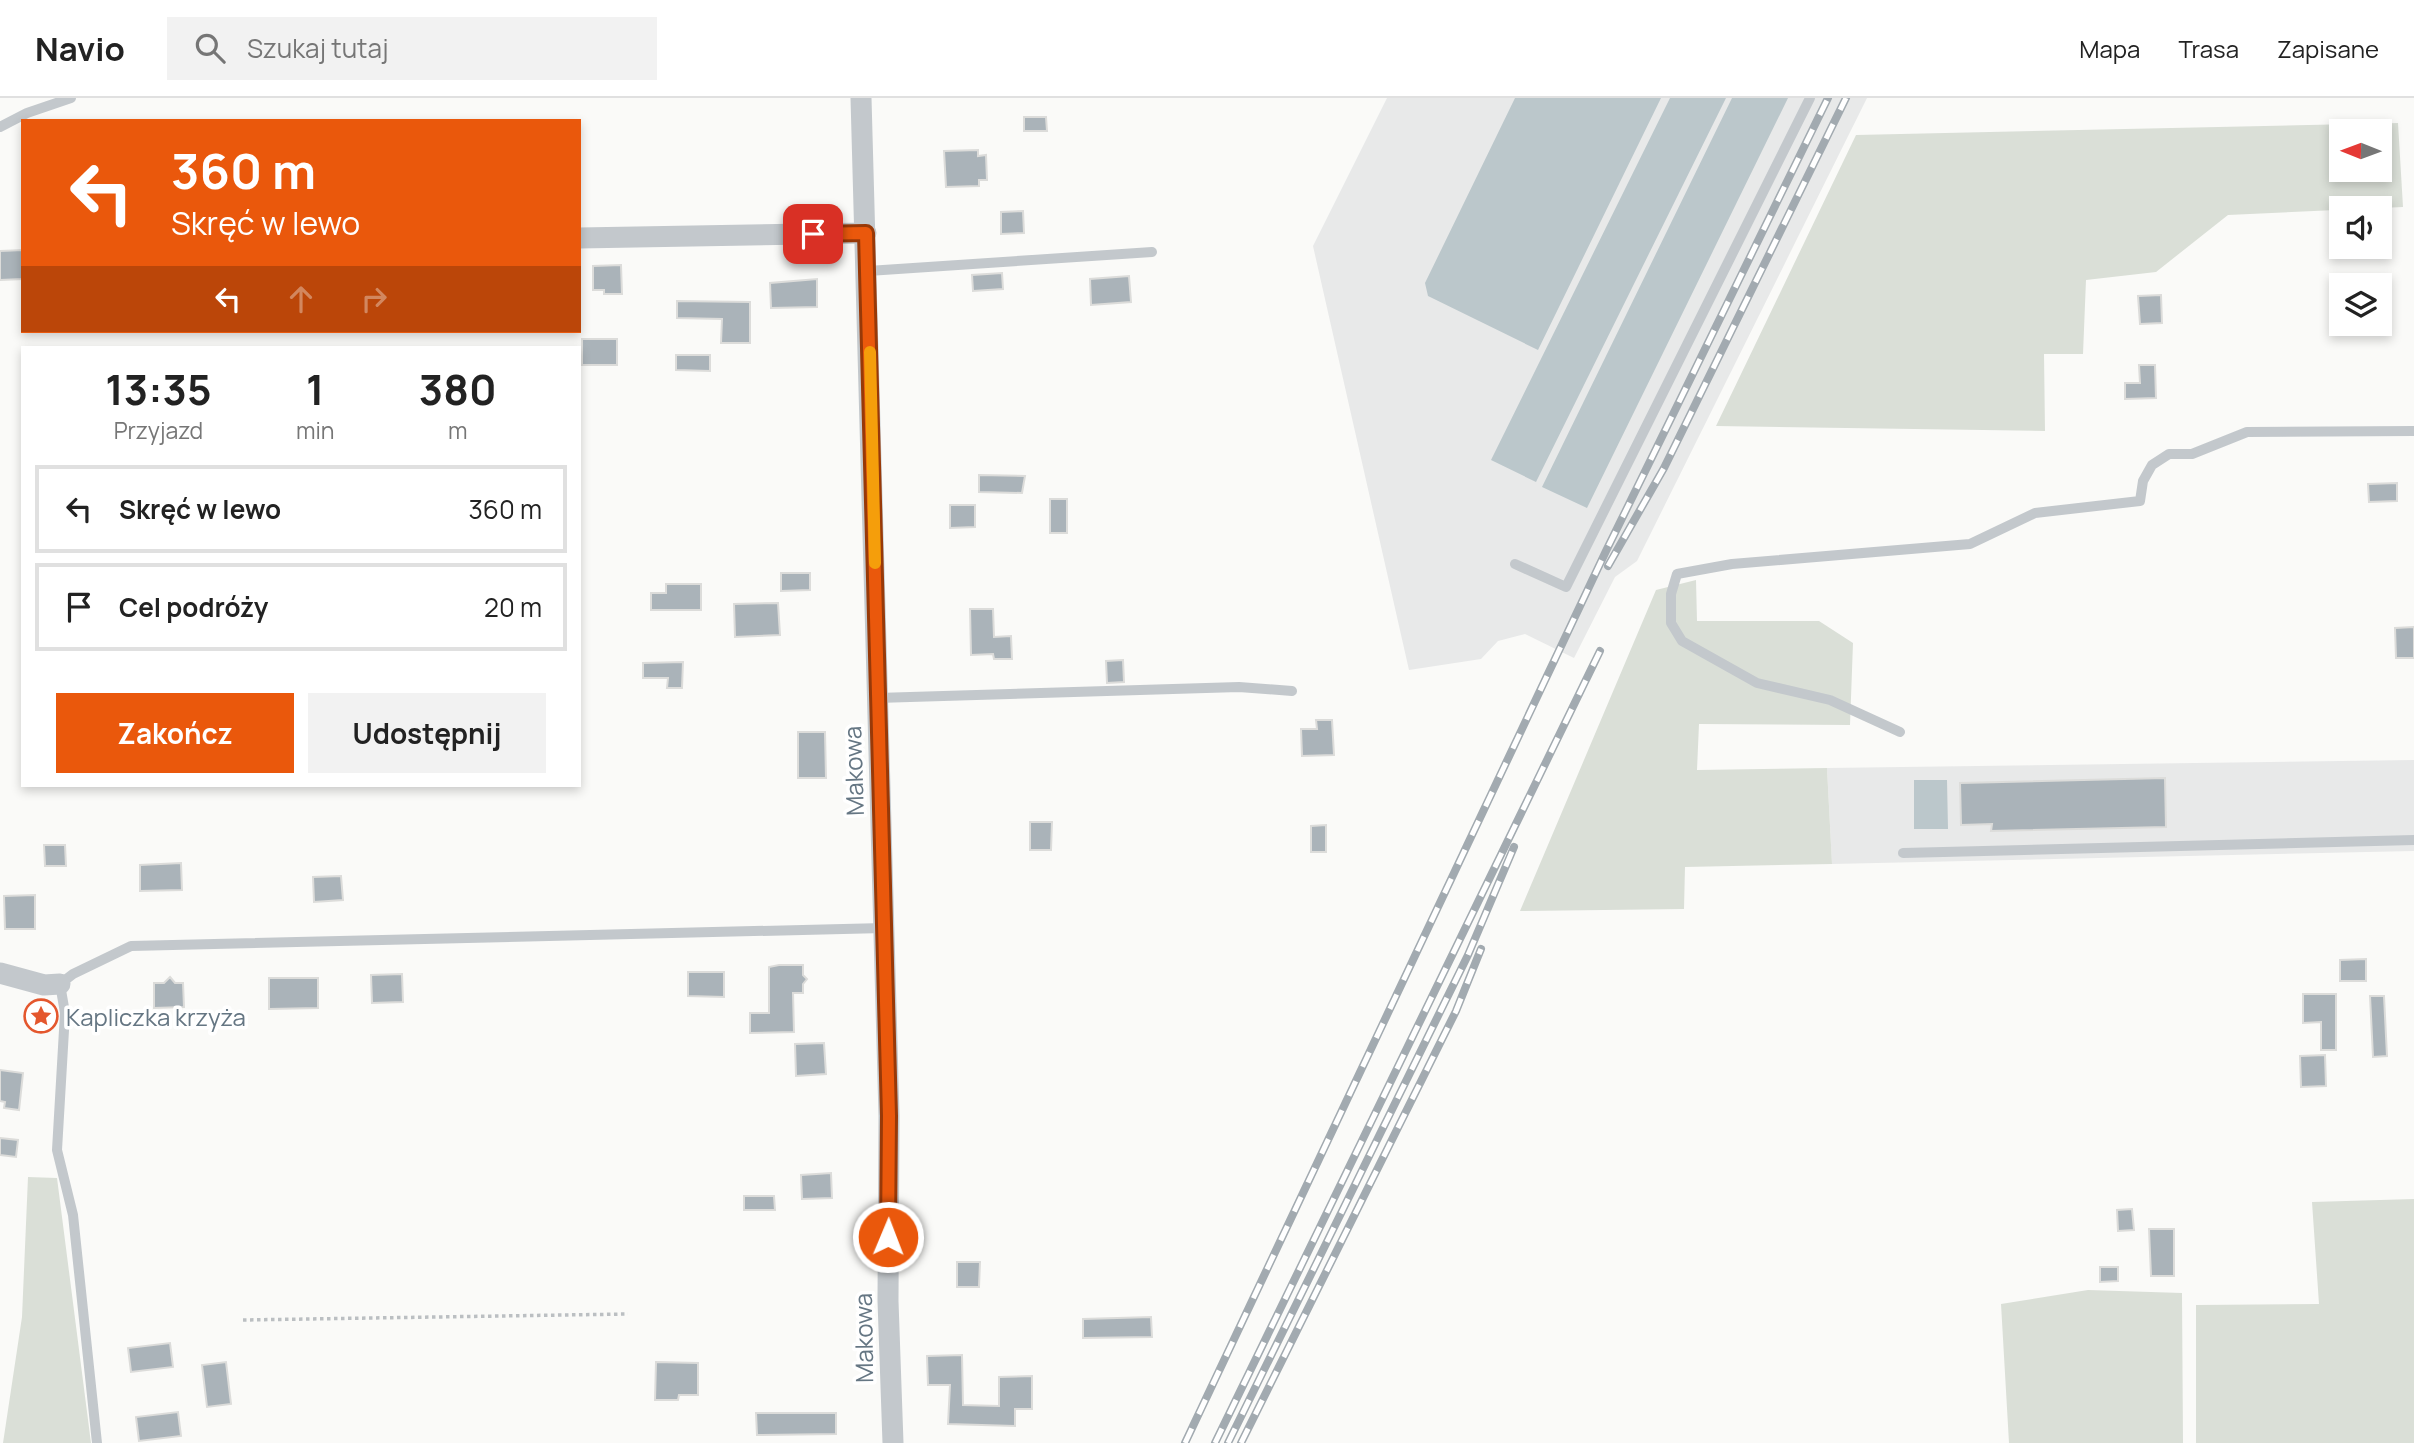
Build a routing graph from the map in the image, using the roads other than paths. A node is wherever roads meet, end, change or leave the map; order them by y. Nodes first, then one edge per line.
1 (71, 98) edge
2 (861, 98) edge
3 (1810, 98) edge
4 (0, 127) edge
5 (866, 233) junction
6 (581, 239) edge
7 (1152, 252) dead end
8 (868, 271) junction
9 (2414, 431) edge
10 (1515, 564) dead end
11 (1292, 691) dead end
12 (877, 698) junction
13 (1900, 732) dead end
14 (2414, 840) edge
15 (1903, 853) dead end
16 (884, 928) junction
17 (0, 973) edge
18 (60, 984) junction
19 (97, 1443) edge
20 (892, 1443) edge

1 - 4 lane
2 - 5 street, Makowa
3 - 10 lane
5 - 6 street
5 - 8 street, Makowa
7 - 8 lane
8 - 12 street, Makowa
9 - 13 lane
11 - 12 lane
12 - 16 street, Makowa
14 - 15 lane
16 - 18 lane
16 - 20 street, Makowa
17 - 18 street
18 - 19 lane

